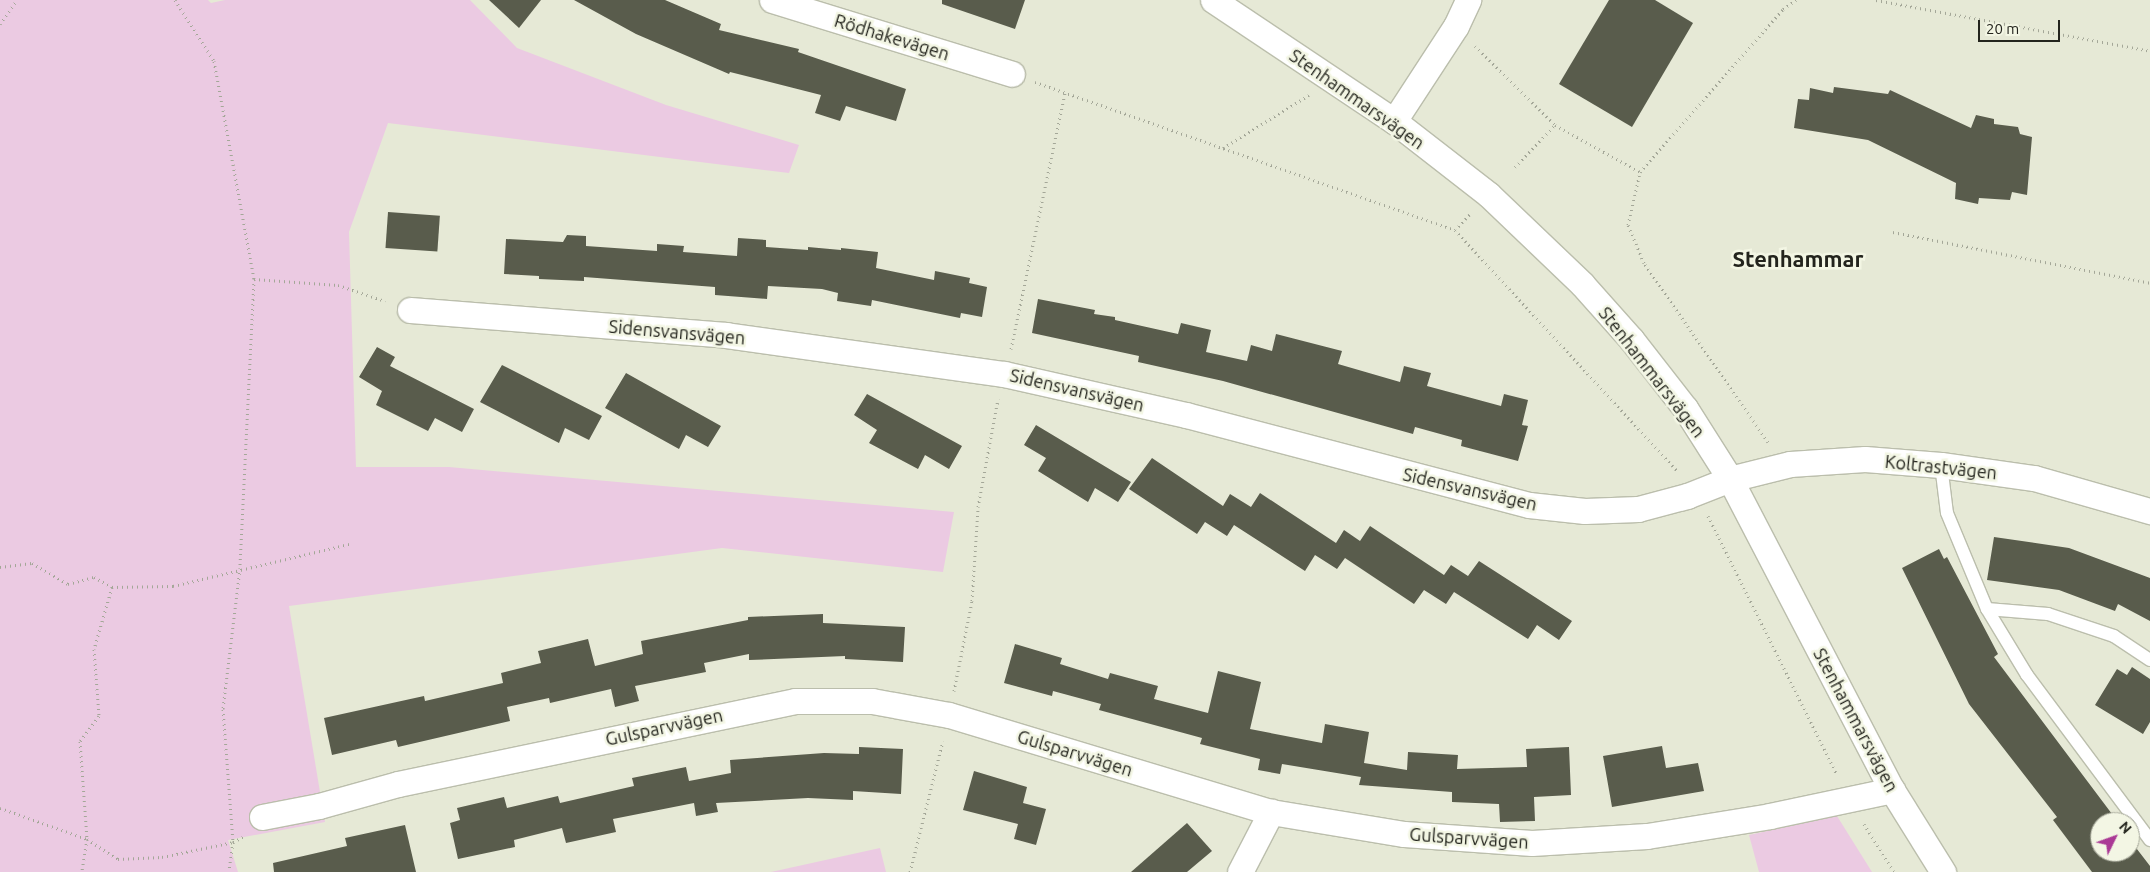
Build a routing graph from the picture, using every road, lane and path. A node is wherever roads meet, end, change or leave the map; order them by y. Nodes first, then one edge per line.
1 (17, 0) edge
2 (175, 0) edge
3 (772, 0) edge
4 (1213, 0) edge
5 (1468, 0) edge
6 (1796, 0) edge
7 (1876, 0) edge
8 (0, 24) edge
9 (1456, 26) junction
10 (2150, 51) edge
11 (1012, 74) dead end
12 (1332, 81) junction
13 (1394, 121) junction
14 (1555, 125) junction
15 (1223, 148) junction
16 (1515, 167) dead end
17 (1640, 172) junction
18 (1477, 207) dead end
19 (1455, 230) junction
20 (1893, 232) dead end
21 (254, 279) junction
22 (2150, 283) edge
23 (410, 310) joint
24 (1004, 374) junction
25 (1784, 465) junction
26 (1941, 465) junction
27 (1730, 479) junction
28 (1695, 493) junction
29 (2150, 510) edge
30 (349, 544) dead end
31 (0, 567) edge
32 (240, 568) junction
33 (112, 588) junction
34 (1987, 609) junction
35 (2150, 660) edge
36 (949, 715) junction
37 (1892, 790) junction
38 (1850, 799) junction
39 (0, 808) edge
40 (1270, 812) junction
41 (262, 817) dead end
42 (87, 839) junction
43 (2150, 840) edge
44 (233, 842) junction
45 (82, 872) edge
46 (229, 872) edge
47 (910, 872) edge
48 (1240, 872) edge
49 (1894, 872) edge
50 (1943, 872) edge

1 - 8 path
2 - 21 path
3 - 11 street, Rödhakevägen
4 - 12 street, Stenhammarsvägen
5 - 9 street
6 - 17 path
7 - 10 path
9 - 13 street
9 - 14 path
12 - 13 street, Stenhammarsvägen
12 - 15 path
13 - 27 street, Stenhammarsvägen
14 - 16 path
14 - 17 path
15 - 19 path
15 - 24 path
17 - 25 path
18 - 19 path
19 - 28 path
20 - 22 path
21 - 23 path
21 - 32 path
23 - 24 street, Sidensvansvägen
24 - 28 street, Sidensvansvägen
24 - 36 path
25 - 26 street, Koltrastvägen
25 - 27 street, Koltrastvägen
26 - 29 street, Koltrastvägen
26 - 34 lane
27 - 28 street, Sidensvansvägen
27 - 37 street, Stenhammarsvägen
28 - 38 path
30 - 32 path
31 - 33 path
32 - 33 path
32 - 44 path
33 - 42 path
34 - 35 lane
34 - 43 lane
36 - 40 street, Gulsparvvägen
36 - 41 street, Gulsparvvägen
36 - 47 path
37 - 38 street, Gulsparvvägen
37 - 50 street, Stenhammarsvägen
38 - 40 street, Gulsparvvägen
38 - 49 path
39 - 42 path
40 - 48 street
42 - 44 path
42 - 45 path
44 - 46 path

